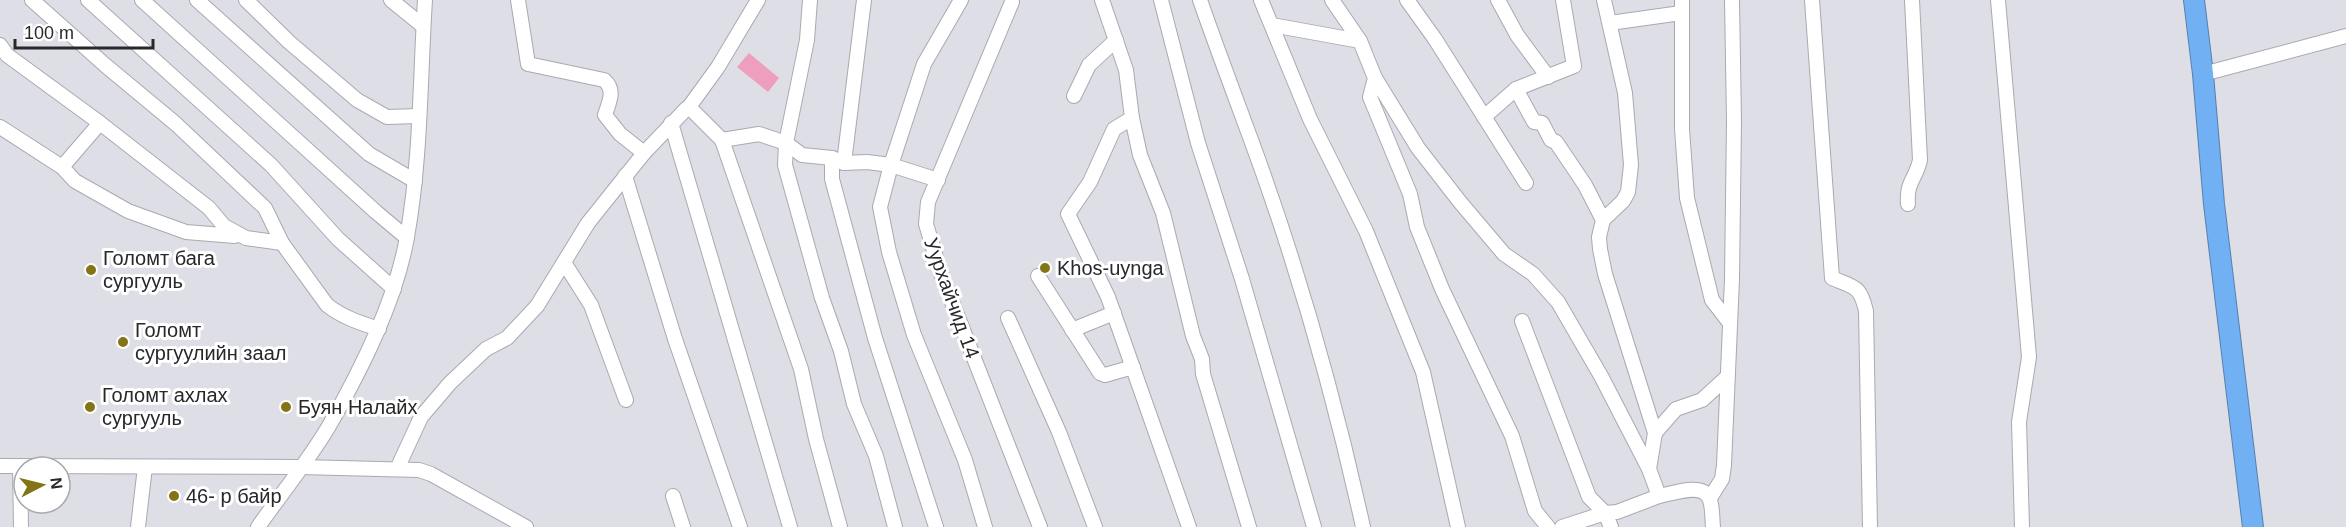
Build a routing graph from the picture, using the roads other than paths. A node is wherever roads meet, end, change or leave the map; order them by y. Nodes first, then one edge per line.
1 (32, 0) edge
2 (88, 0) edge
3 (142, 0) edge
4 (197, 0) edge
5 (246, 0) edge
6 (391, 0) edge
7 (425, 0) edge
8 (518, 0) edge
9 (810, 0) edge
10 (864, 0) edge
11 (961, 0) edge
12 (1102, 0) edge
13 (1161, 0) edge
14 (1200, 0) edge
15 (1261, 0) edge
16 (1332, 0) edge
17 (1407, 0) edge
18 (1498, 0) edge
19 (1563, 0) edge
20 (1604, 0) edge
21 (1732, 0) edge
22 (1812, 0) edge
23 (1912, 0) edge
24 (1998, 0) edge
25 (2194, 0) edge
26 (1011, 1) edge
27 (753, 2) edge
28 (1682, 7) edge
29 (1610, 23) junction
30 (1272, 25) junction
31 (423, 26) junction
32 (2346, 36) edge
33 (1116, 40) junction
34 (1360, 41) junction
35 (0, 45) edge
36 (2203, 74) junction
37 (1548, 76) junction
38 (1376, 78) junction
39 (1516, 89) junction
40 (1074, 96) dead end
41 (688, 107) junction
42 (418, 116) junction
43 (1484, 117) junction
44 (1132, 118) junction
45 (100, 123) junction
46 (671, 123) junction
47 (0, 128) edge
48 (722, 140) junction
49 (786, 143) junction
50 (644, 153) junction
51 (838, 160) junction
52 (891, 165) junction
53 (62, 167) junction
54 (625, 176) junction
55 (938, 180) junction
56 (415, 181) junction
57 (1526, 183) dead end
58 (1908, 204) dead end
59 (1603, 219) junction
60 (246, 238) junction
61 (407, 238) junction
62 (282, 243) junction
63 (564, 264) junction
64 (1038, 276) dead end
65 (394, 289) junction
66 (1114, 314) junction
67 (1008, 318) dead end
68 (1522, 321) dead end
69 (1729, 322) junction
70 (379, 329) junction
71 (1072, 330) junction
72 (1133, 367) junction
73 (1726, 378) junction
74 (626, 400) dead end
75 (1654, 433) junction
76 (72, 466) edge
77 (145, 467) junction
78 (300, 467) junction
79 (397, 469) junction
80 (1649, 469) junction
81 (673, 496) dead end
82 (1659, 496) junction
83 (1710, 498) junction
84 (1605, 513) junction
85 (138, 527) edge
86 (258, 527) edge
87 (526, 527) edge
88 (683, 527) edge
89 (740, 527) edge
90 (790, 527) edge
91 (840, 527) edge
92 (895, 527) edge
93 (936, 527) edge
94 (985, 527) edge
95 (1040, 527) edge
96 (1095, 527) edge
97 (1189, 527) edge
98 (1249, 527) edge
99 (1314, 527) edge
100 (1363, 527) edge
101 (1458, 527) edge
102 (1548, 527) edge
103 (1562, 527) edge
104 (1611, 527) edge
105 (1713, 527) edge
106 (1870, 527) edge
107 (2022, 527) edge
108 (2253, 527) edge

1 - 62 street
2 - 65 street
3 - 61 street
4 - 56 street
5 - 42 street
6 - 31 street
7 - 31 street
8 - 50 street
9 - 49 street
10 - 51 street
11 - 52 street
12 - 33 street
13 - 99 street
14 - 100 street
15 - 30 street
16 - 34 street
17 - 43 street
18 - 37 street
19 - 37 street
20 - 29 street
21 - 69 street
22 - 106 street
23 - 58 street
24 - 107 street
25 - 36 highway
26 - 55 street, Уурхайчид 14
27 - 41 street
28 - 29 street
28 - 69 street
29 - 59 street
30 - 34 street
30 - 101 street
31 - 42 street
32 - 36 street
33 - 40 street
33 - 44 street
34 - 38 street
35 - 45 street
36 - 108 highway
37 - 39 street
38 - 80 street
38 - 102 street
39 - 43 street
39 - 59 street
41 - 46 street
41 - 48 street
42 - 56 street
43 - 57 street
44 - 66 street
44 - 98 street
45 - 53 street
45 - 60 street
46 - 50 street
46 - 90 street
47 - 53 street
48 - 49 street
48 - 91 street
49 - 51 street
49 - 92 street
50 - 54 street
51 - 52 street
51 - 93 street
52 - 55 street
52 - 94 street
53 - 60 street
54 - 63 street
54 - 89 street
55 - 95 street, Уурхайчид 14
56 - 61 street
59 - 75 street
60 - 62 street
61 - 65 street
62 - 70 street
63 - 74 street
63 - 79 street
64 - 71 street
65 - 70 street
66 - 71 street
66 - 72 street
67 - 96 street
68 - 84 street
69 - 73 street
70 - 78 street
71 - 72 street
72 - 97 street
73 - 75 street
73 - 83 street
75 - 80 street
76 - 77 street
77 - 78 street
77 - 85 street
78 - 79 street
78 - 86 street
79 - 87 street
80 - 82 street
81 - 88 street
82 - 83 street
82 - 84 street
83 - 105 street
84 - 103 street
84 - 104 street

